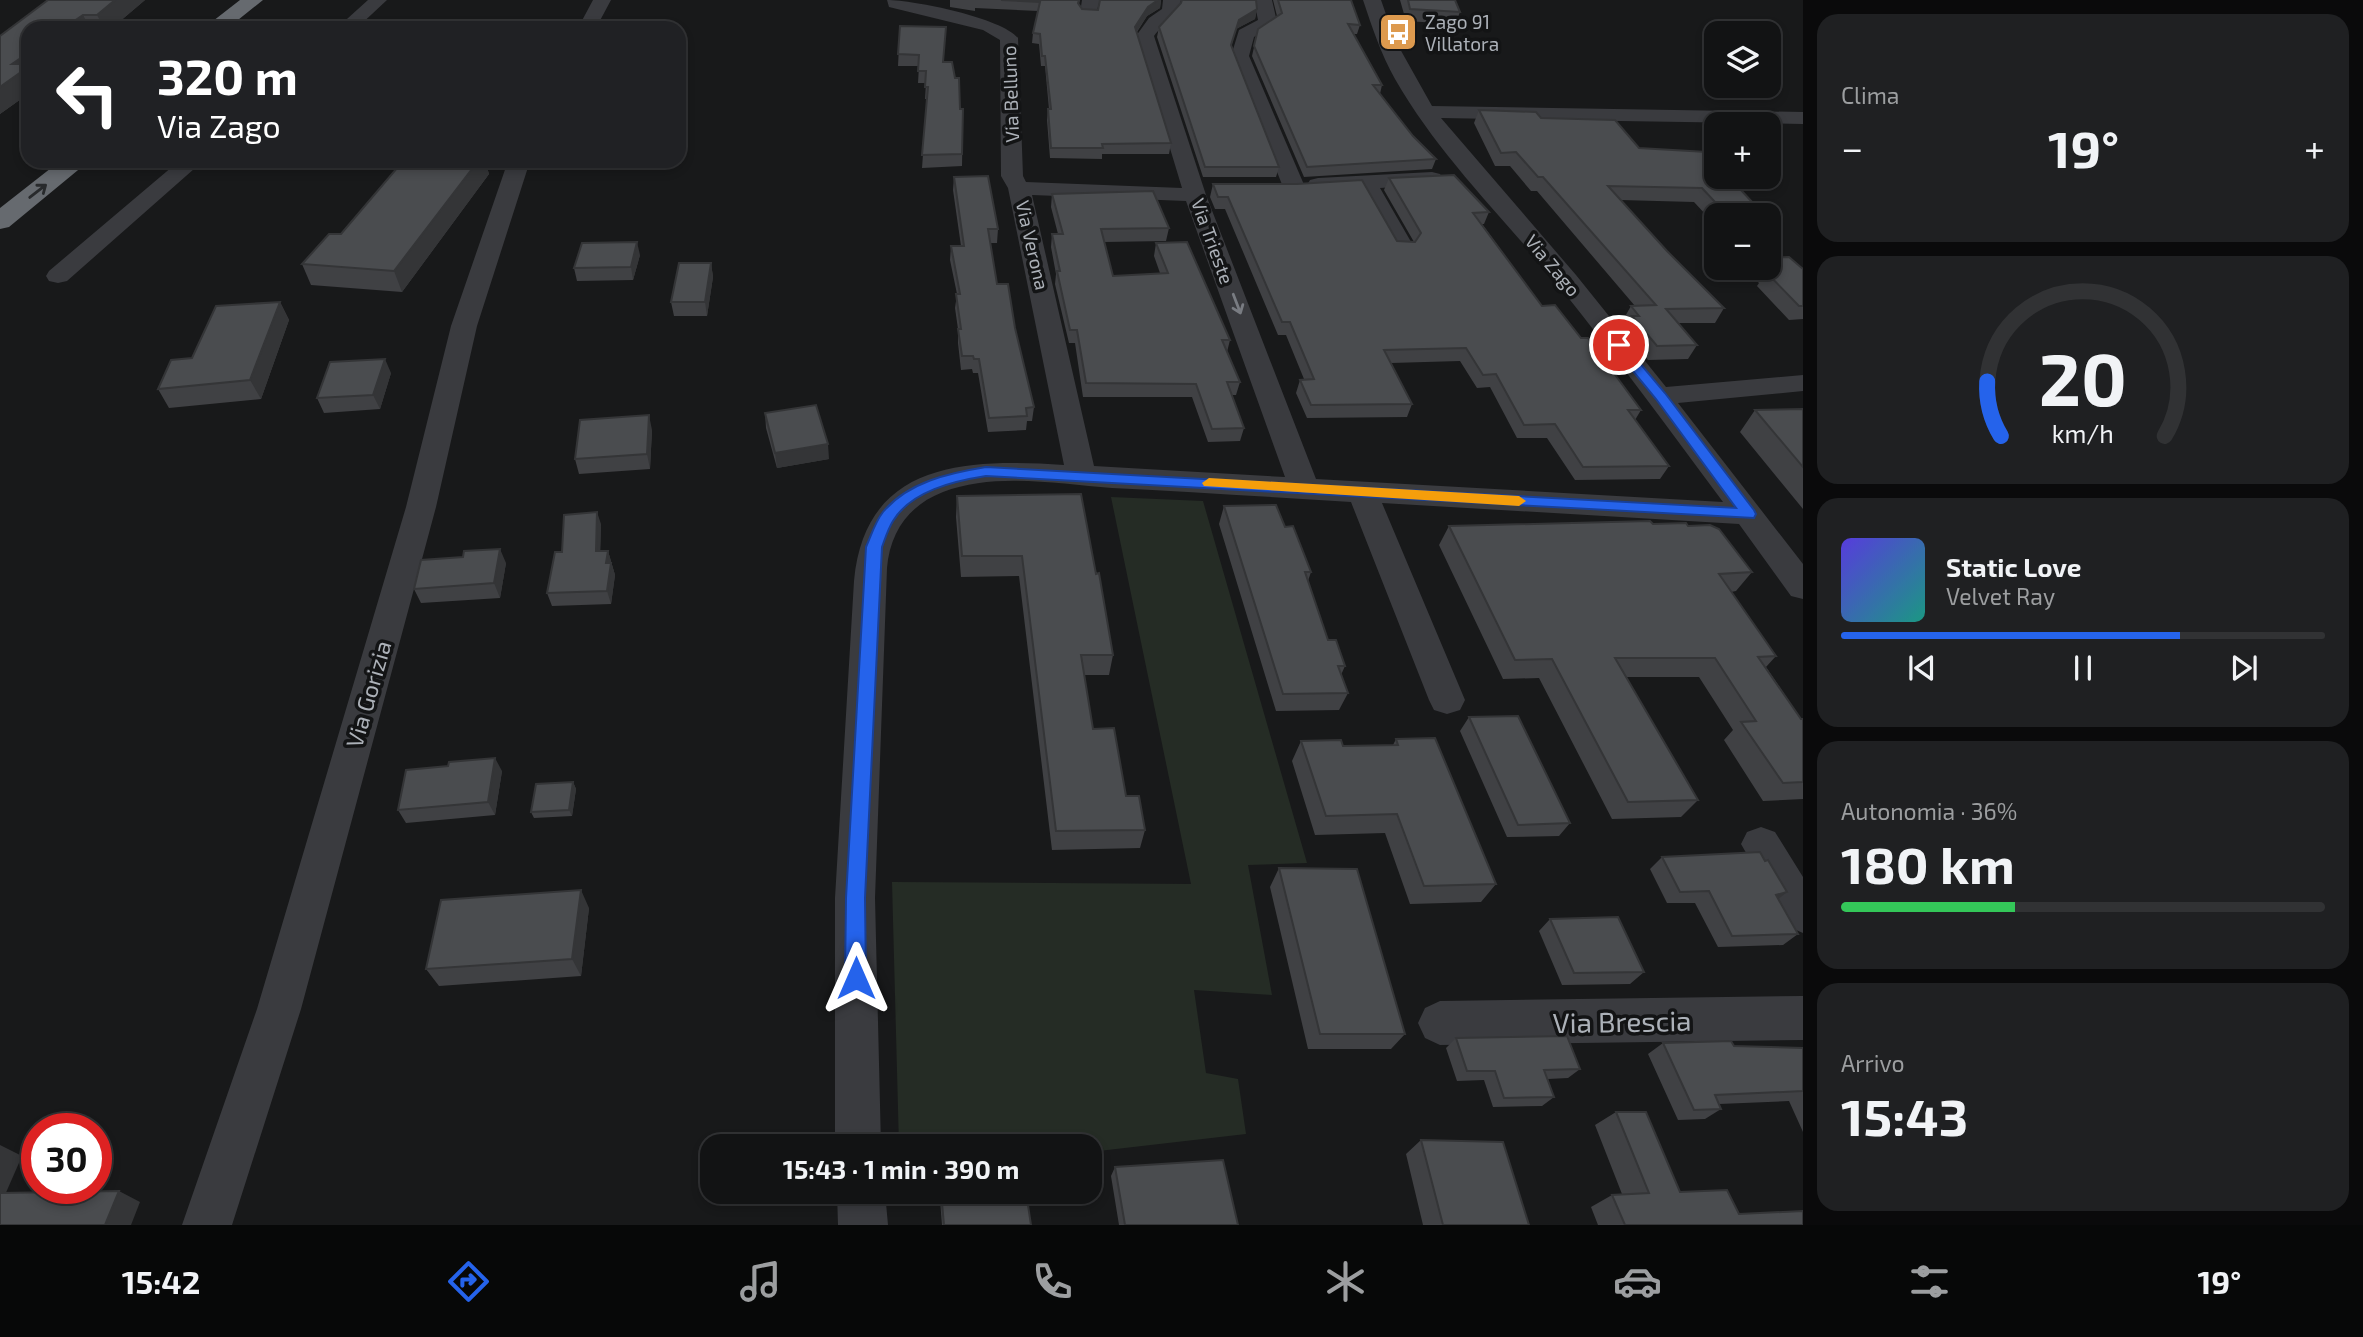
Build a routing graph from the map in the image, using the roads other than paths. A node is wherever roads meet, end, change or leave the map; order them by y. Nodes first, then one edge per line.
1 (253, 0) edge
2 (378, 0) edge
3 (601, 0) edge
4 (1171, 0) edge
5 (1263, 0) edge
6 (1372, 0) edge
7 (896, 2) edge
8 (273, 7) dead end
9 (224, 21) edge
10 (255, 21) edge
11 (354, 21) edge
12 (590, 21) edge
13 (1426, 112) junction
14 (1803, 118) edge
15 (30, 168) edge
16 (67, 168) edge
17 (184, 168) edge
18 (517, 168) edge
19 (1478, 176) junction
20 (1366, 183) junction
21 (1019, 187) junction
22 (1269, 187) edge
23 (1294, 187) junction
24 (1202, 189) junction
25 (0, 190) edge
26 (0, 220) edge
27 (1402, 247) edge
28 (58, 276) dead end
29 (1803, 383) edge
30 (1661, 396) junction
31 (1079, 475) junction
32 (1304, 488) junction
33 (1362, 492) junction
34 (1748, 514) junction
35 (1803, 587) edge
36 (1447, 700) dead end
37 (1761, 844) dead end
38 (1803, 914) edge
39 (1803, 1018) edge
40 (1440, 1023) dead end
41 (858, 1134) edge
42 (862, 1204) edge
43 (207, 1225) edge
44 (863, 1225) edge

1 - 9 highway
2 - 11 street
3 - 12 street
4 - 24 street, Via Trieste
5 - 23 street
6 - 13 street, Via Zago
7 - 21 street, Via Belluno
8 - 10 highway
13 - 14 street
13 - 19 street, Via Zago
15 - 25 highway
26 -> 16 highway
17 - 28 street
18 - 43 street, Via Gorizia
19 - 20 street
19 - 30 street, Via Zago
20 - 23 street
20 - 27 street
21 - 24 street, Via Verona
21 - 31 street, Via Verona
22 - 23 street
24 -> 32 street, Via Trieste
29 - 30 street
30 - 34 street, Via Zago
31 - 32 street
31 - 41 street
32 - 33 street
33 - 34 street
33 - 36 street
34 - 35 street, Via Zago
37 - 38 street
39 - 40 street, Via Brescia
42 - 44 street

